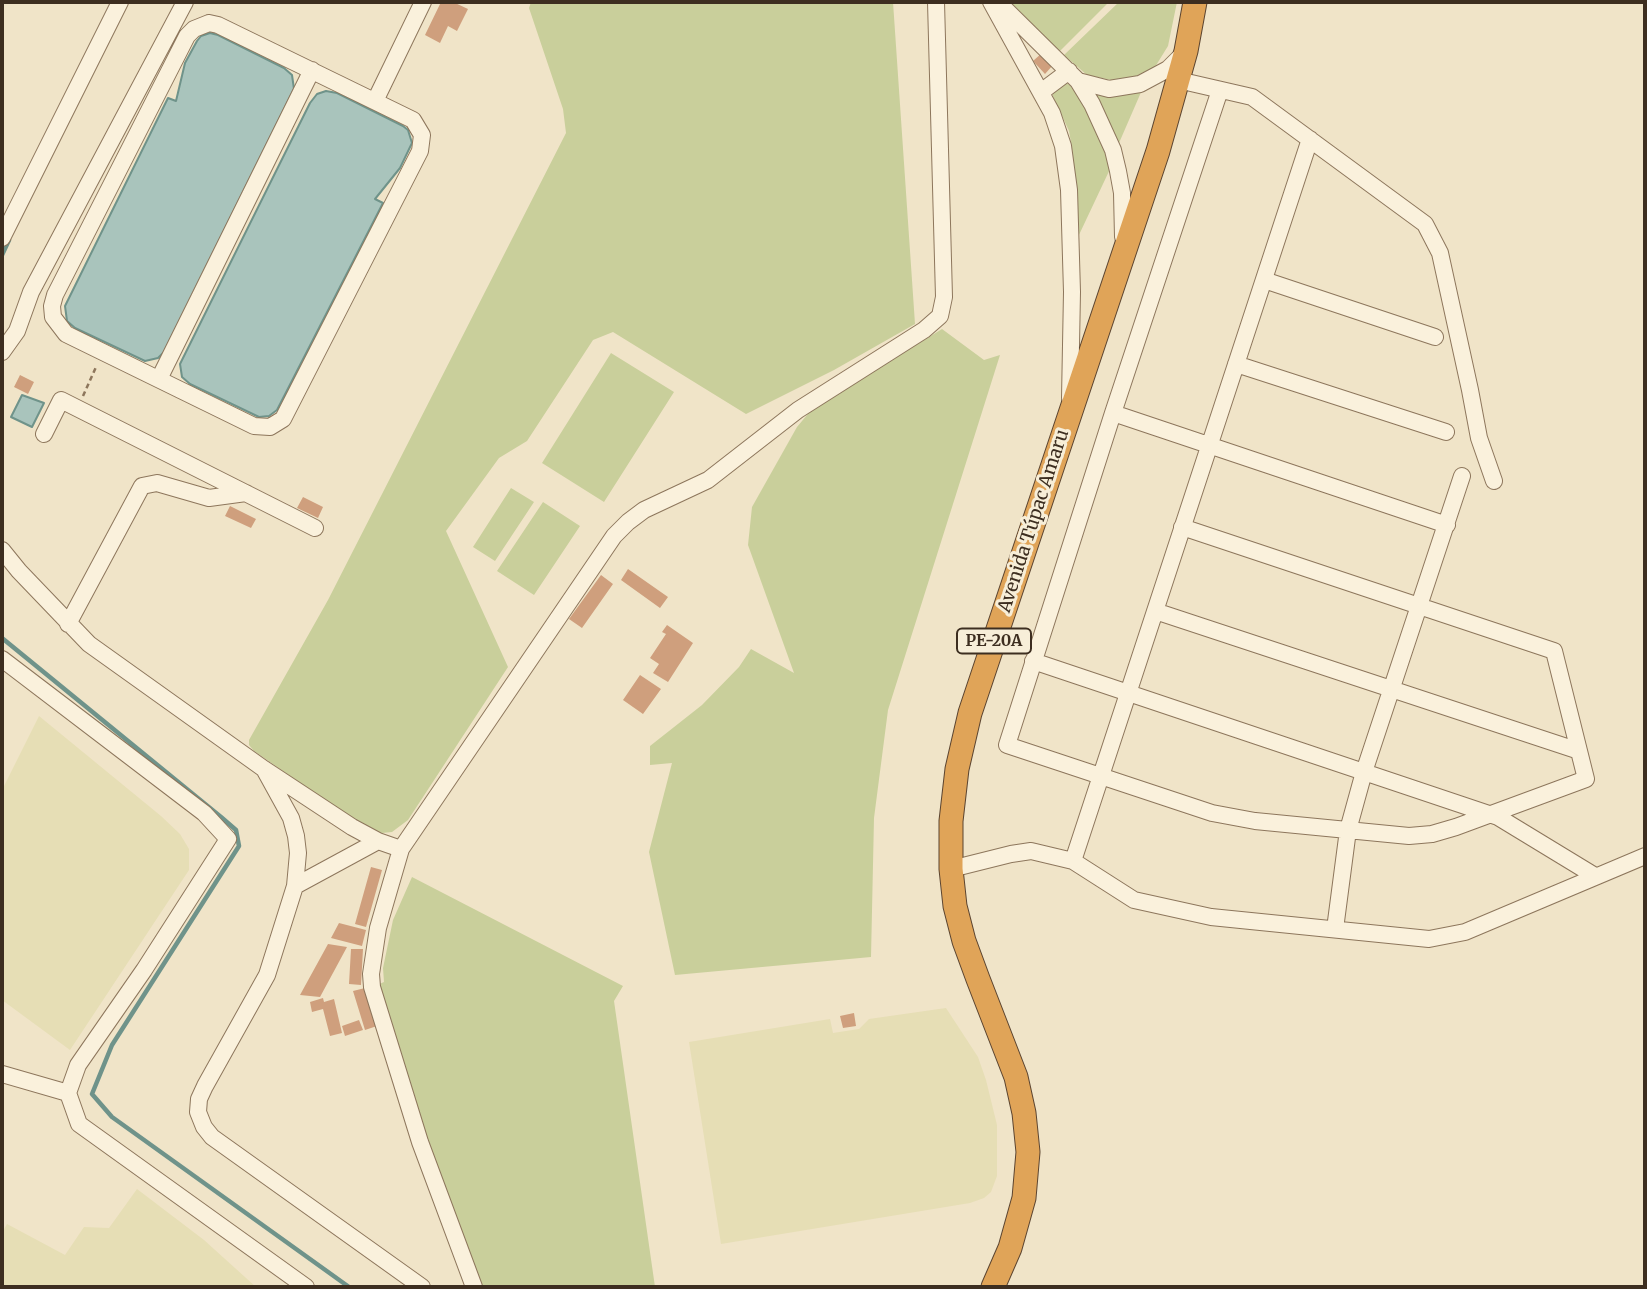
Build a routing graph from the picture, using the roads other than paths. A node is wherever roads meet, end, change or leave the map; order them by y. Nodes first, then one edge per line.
1 (120, 2) edge
2 (423, 2) edge
3 (936, 2) edge
4 (991, 2) edge
5 (998, 2) edge
6 (1195, 2) edge
7 (182, 8) edge
8 (201, 25) junction
9 (1186, 51) junction
10 (313, 70) junction
11 (1074, 76) junction
12 (1178, 80) junction
13 (1220, 90) junction
14 (1041, 92) junction
15 (375, 101) junction
16 (1310, 139) junction
17 (2, 238) edge
18 (1122, 257) junction
19 (1264, 280) junction
20 (1435, 337) dead end
21 (2, 352) edge
22 (1236, 364) junction
23 (159, 379) junction
24 (1112, 413) junction
25 (1070, 414) junction
26 (1446, 432) dead end
27 (44, 434) dead end
28 (1209, 445) junction
29 (1462, 476) dead end
30 (1494, 481) dead end
31 (246, 493) junction
32 (1447, 525) junction
33 (1182, 527) junction
34 (316, 528) dead end
35 (2, 550) edge
36 (1420, 606) junction
37 (1155, 611) junction
38 (68, 624) junction
39 (2, 659) edge
40 (1032, 660) junction
41 (1392, 689) junction
42 (1128, 693) junction
43 (1579, 751) junction
44 (264, 769) junction
45 (1364, 772) junction
46 (1101, 776) junction
47 (1489, 814) junction
48 (1348, 830) junction
49 (378, 841) junction
50 (401, 849) junction
51 (1645, 856) edge
52 (1073, 861) junction
53 (951, 869) junction
54 (1595, 876) junction
55 (295, 886) junction
56 (1335, 929) junction
57 (2, 1074) edge
58 (68, 1093) junction
59 (306, 1287) edge
60 (422, 1287) edge
61 (474, 1287) edge
62 (993, 1287) edge

1 - 17 street
2 - 15 street
3 - 50 street
4 - 14 street
5 - 11 street
6 - 9 highway, Avenida Túpac Amaru / PE-20A
7 - 8 street
7 - 21 street
8 - 10 street
8 - 23 street
9 - 11 street
9 - 12 highway, Avenida Túpac Amaru / PE-20A
10 - 15 street
10 - 23 street
11 - 14 street
11 - 18 street
12 - 13 street
12 - 18 highway, Avenida Túpac Amaru / PE-20A
13 - 16 street
13 - 24 street
14 - 25 street
15 - 23 street
16 - 19 street
16 - 30 street
18 - 25 highway, Avenida Túpac Amaru / PE-20A
19 - 20 street
19 - 22 street
22 - 26 street
22 - 28 street
24 - 28 street
24 - 40 street
25 - 53 highway, Avenida Túpac Amaru / PE-20A
27 - 31 street
28 - 32 street
28 - 33 street
29 - 32 street
31 - 34 street
31 - 38 street
32 - 36 street
33 - 36 street
33 - 37 street
35 - 38 street
36 - 41 street
36 - 43 street
37 - 41 street
37 - 42 street
38 - 44 street
39 - 58 street
40 - 42 street
40 - 46 street
41 - 43 street
41 - 45 street
42 - 45 street
42 - 46 street
43 - 47 street
44 - 49 street
44 - 55 street
45 - 47 street
45 - 48 street
46 - 48 street
46 - 52 street
47 - 48 street
47 - 54 street
48 - 56 street
49 - 50 street
49 - 55 street
50 - 61 street
51 - 54 street
52 - 53 street
52 - 56 street
53 - 62 highway, Avenida Túpac Amaru / PE-20A
54 - 56 street
55 - 60 street
57 - 58 street
58 - 59 street

